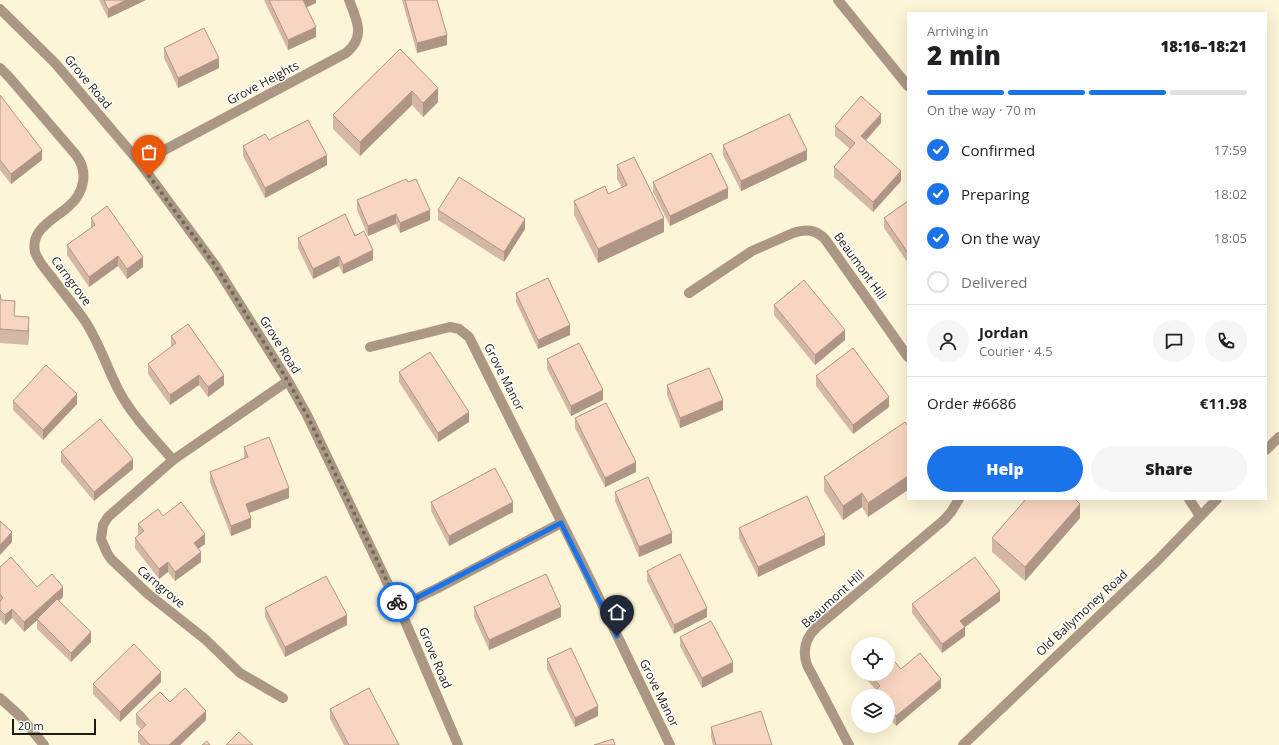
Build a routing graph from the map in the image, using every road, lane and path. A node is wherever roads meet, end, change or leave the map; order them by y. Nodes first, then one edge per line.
1 (349, 0) edge
2 (838, 0) edge
3 (0, 9) edge
4 (0, 68) edge
5 (907, 85) edge
6 (140, 163) junction
7 (689, 293) dead end
8 (370, 347) dead end
9 (907, 356) edge
10 (288, 381) junction
11 (1279, 437) edge
12 (1267, 449) edge
13 (173, 460) junction
14 (958, 500) edge
15 (1190, 500) edge
16 (1216, 500) edge
17 (1200, 516) junction
18 (561, 523) junction
19 (399, 607) junction
20 (0, 698) edge
21 (283, 698) dead end
22 (44, 745) edge
23 (458, 745) edge
24 (670, 745) edge
25 (849, 745) edge
26 (963, 745) edge

1 - 6 street, Grove Heights
2 - 5 street
3 - 6 street, Grove Road
4 - 13 street, Carngrove
6 - 10 street, Grove Road
7 - 9 street, Beaumont Hill
8 - 18 street, Grove Manor
10 - 13 street, Carngrove
10 - 19 street, Grove Road
11 - 12 street
13 - 21 street, Carngrove
14 - 25 street, Beaumont Hill
15 - 17 street
16 - 17 street, Old Ballymoney Road
17 - 26 street, Old Ballymoney Road
18 - 19 street
18 - 24 street, Grove Manor
19 - 23 street, Grove Road
20 - 22 street

